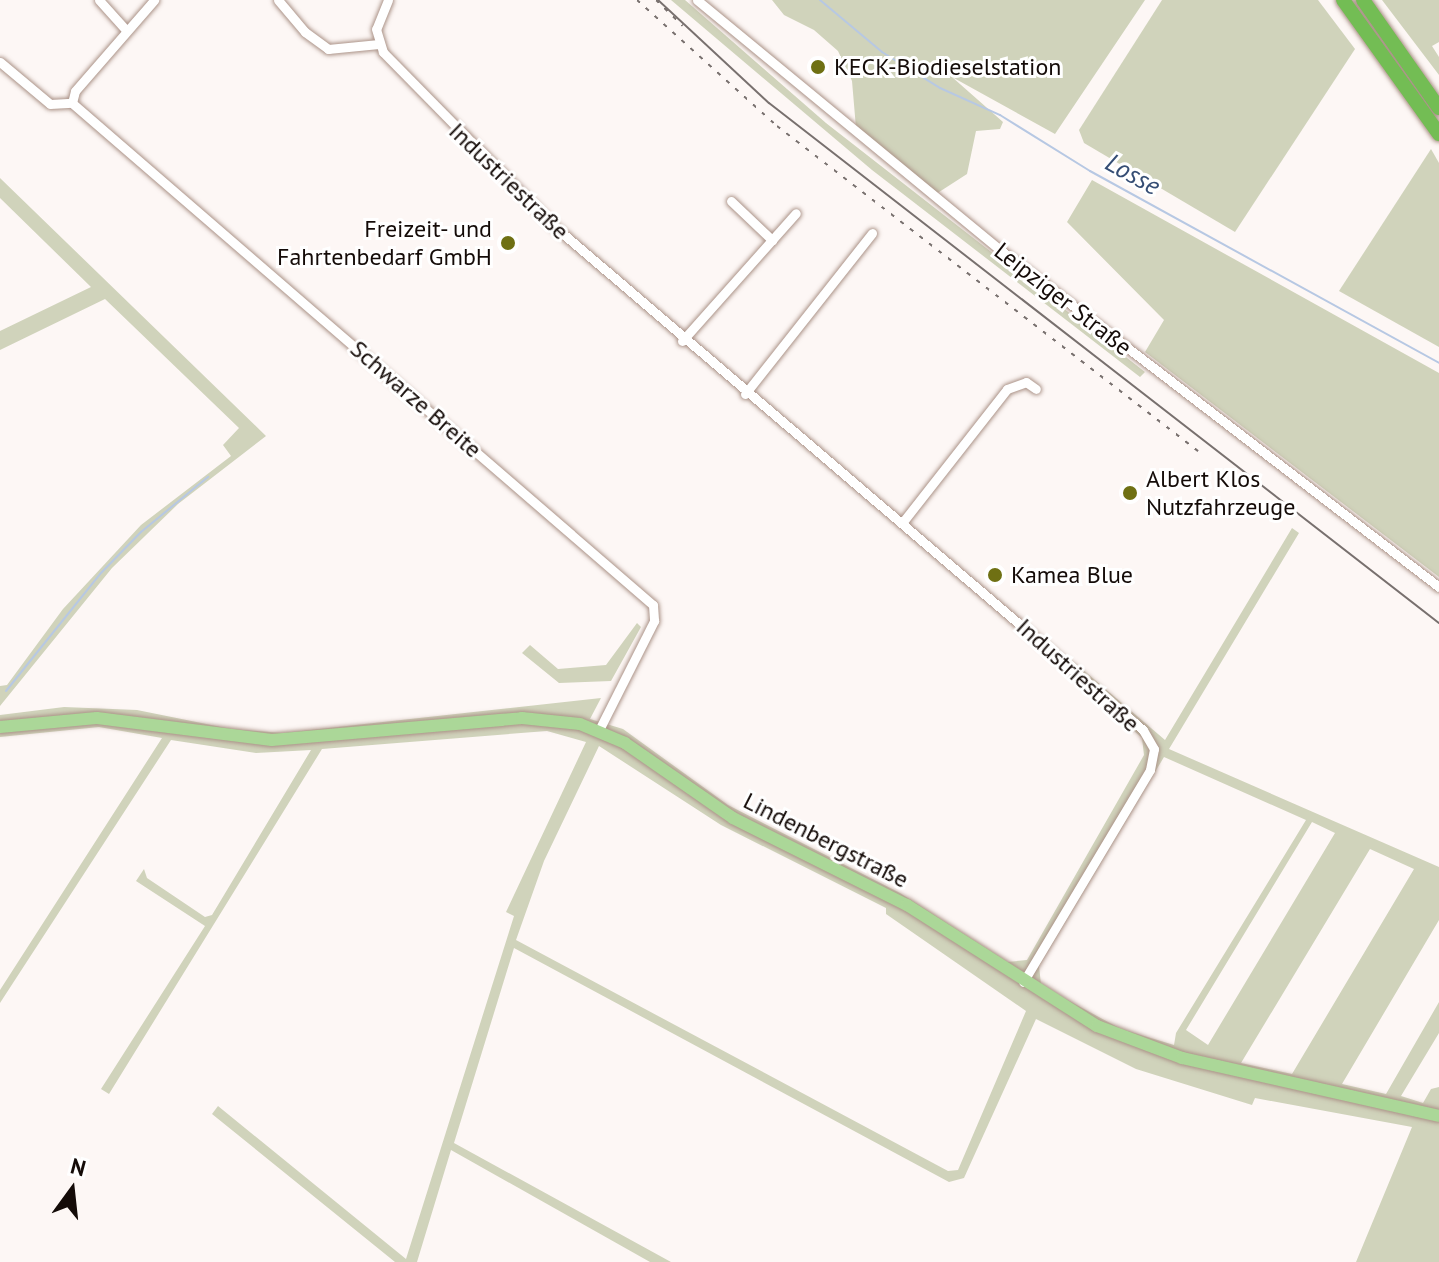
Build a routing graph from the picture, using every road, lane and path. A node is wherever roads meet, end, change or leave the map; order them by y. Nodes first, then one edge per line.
1 (99, 0) edge
2 (154, 0) edge
3 (278, 0) edge
4 (388, 0) edge
5 (697, 0) edge
6 (1343, 0) edge
7 (1363, 0) edge
8 (126, 30) junction
9 (379, 44) junction
10 (0, 62) edge
11 (72, 103) junction
12 (1439, 108) edge
13 (1439, 134) edge
14 (731, 201) dead end
15 (796, 213) dead end
16 (872, 233) dead end
17 (772, 240) junction
18 (682, 341) junction
19 (1036, 389) dead end
20 (745, 394) junction
21 (902, 523) junction
22 (1439, 587) edge
23 (0, 727) edge
24 (599, 730) junction
25 (1023, 982) junction
26 (1439, 1116) edge

1 - 8 street
2 - 8 street
3 - 9 street
4 - 9 street
5 - 22 street, Leipziger Straße
6 - 13 highway
7 - 12 highway
8 - 11 street
9 - 18 street, Industriestraße
10 - 11 street, Schwarze Breite
11 - 24 street, Schwarze Breite
14 - 17 street
15 - 17 street
16 - 20 street
17 - 18 street
18 - 20 street, Industriestraße
19 - 21 street
20 - 21 street, Industriestraße
21 - 25 street, Industriestraße
23 - 24 main road, Lindenbergstraße
24 - 25 main road, Lindenbergstraße
25 - 26 main road, Lindenbergstraße

